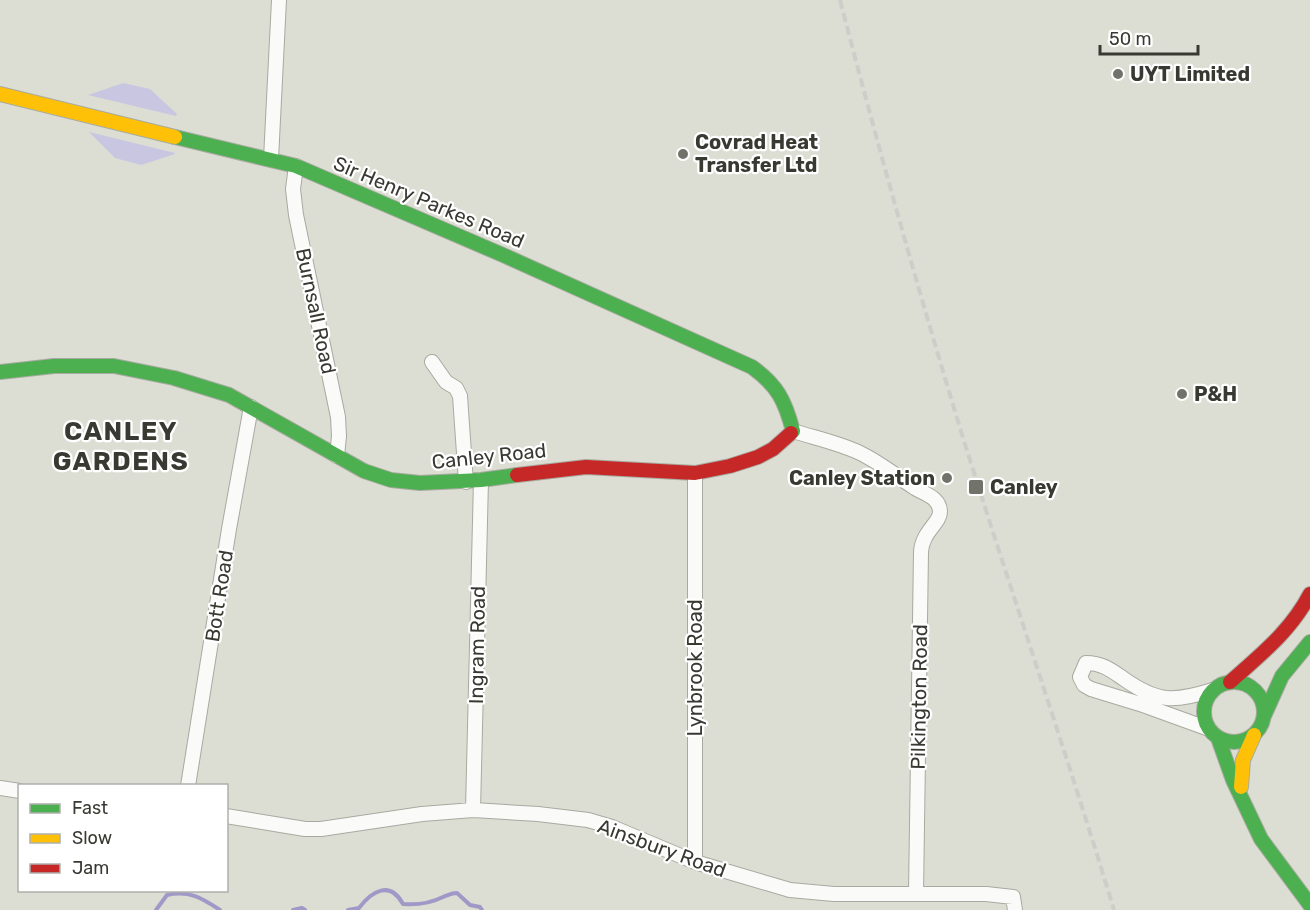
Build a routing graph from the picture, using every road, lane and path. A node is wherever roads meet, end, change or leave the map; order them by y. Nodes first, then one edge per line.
1 (279, 0) edge
2 (0, 94) edge
3 (271, 159) junction
4 (296, 166) junction
5 (432, 362) dead end
6 (0, 372) edge
7 (252, 407) junction
8 (793, 431) junction
9 (337, 456) junction
10 (695, 473) junction
11 (481, 480) junction
12 (466, 482) junction
13 (1310, 594) edge
14 (1310, 642) edge
15 (1230, 682) junction
16 (1213, 690) junction
17 (1264, 718) junction
18 (1214, 734) junction
19 (1254, 735) junction
20 (188, 784) edge
21 (0, 788) edge
22 (18, 790) edge
23 (1242, 800) junction
24 (473, 810) junction
25 (228, 816) edge
26 (695, 862) junction
27 (916, 893) junction
28 (1310, 905) edge
29 (1015, 910) edge

1 - 3 street
2 - 3 street, Sir Henry Parkes Road
3 - 4 street, Sir Henry Parkes Road
4 - 8 street, Sir Henry Parkes Road
4 - 9 street, Burnsall Road
5 - 12 street
6 - 7 street, Canley Road
7 - 9 street, Canley Road
7 - 20 street, Bott Road
8 - 10 street, Canley Road
8 - 27 street, Pilkington Road
9 - 12 street, Canley Road
10 - 11 street, Canley Road
10 - 26 street, Lynbrook Road
11 - 12 street, Canley Road
11 - 24 street, Ingram Road
13 - 15 street
14 - 17 street
15 - 16 street
15 - 17 street
16 - 18 street
16 - 18 street
17 - 19 street
18 - 19 street
18 - 23 street
19 - 23 street
21 - 22 street
23 - 28 street
24 - 25 street, Ainsbury Road
24 - 26 street, Ainsbury Road
26 - 27 street, Ainsbury Road
27 - 29 street, Ainsbury Road

